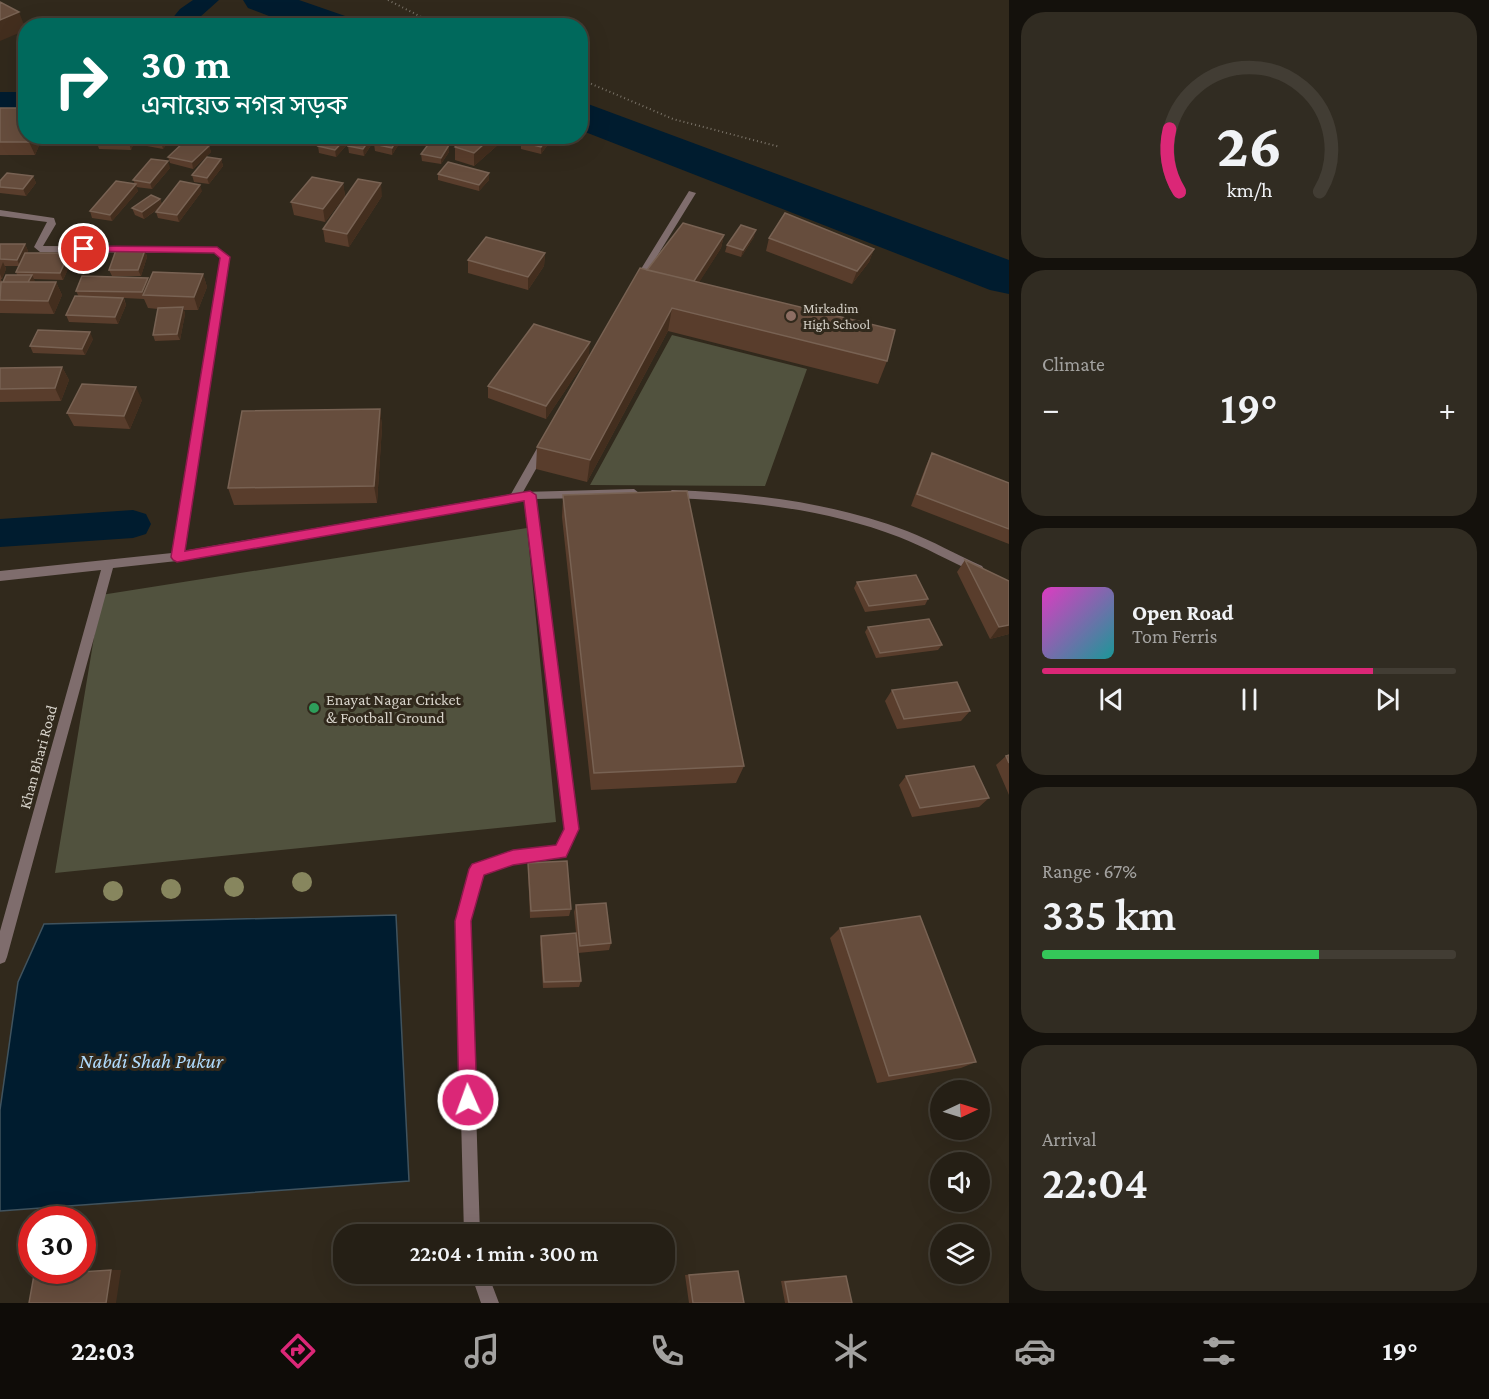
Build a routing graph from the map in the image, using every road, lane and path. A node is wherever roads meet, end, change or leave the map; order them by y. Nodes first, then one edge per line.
1 (388, 0) edge
2 (420, 18) edge
3 (588, 82) edge
4 (780, 147) dead end
5 (692, 193) dead end
6 (0, 213) edge
7 (633, 289) edge
8 (548, 437) edge
9 (522, 496) junction
10 (177, 557) junction
11 (108, 565) junction
12 (988, 574) edge
13 (0, 576) edge
14 (0, 957) edge
15 (472, 1224) edge
16 (483, 1284) edge
17 (490, 1303) edge

1 - 2 path
3 - 4 path
5 - 7 street
6 - 10 street
8 - 9 street
9 - 10 street
9 - 12 street
9 - 15 street
10 - 11 street
11 - 13 street
11 - 14 street, Khan Bhari Road
16 - 17 street

